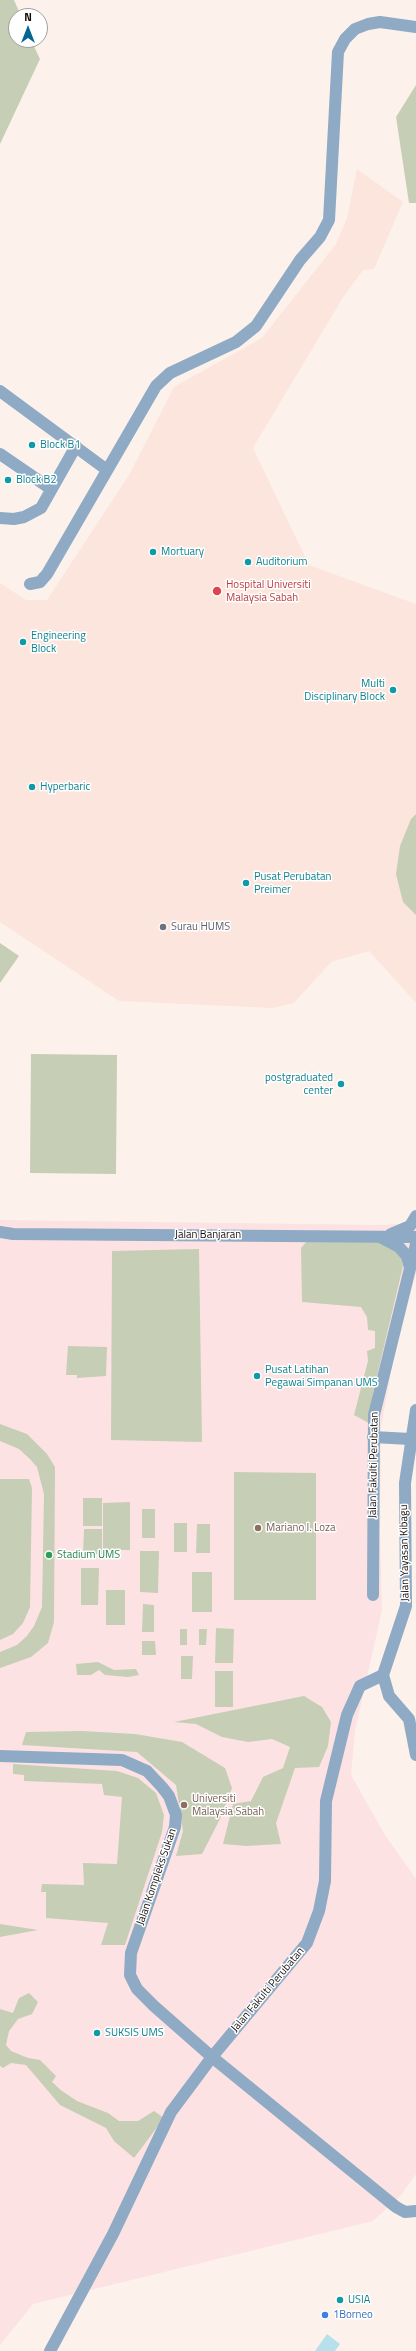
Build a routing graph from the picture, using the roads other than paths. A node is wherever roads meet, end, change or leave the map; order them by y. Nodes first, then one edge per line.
1 (416, 27) edge
2 (0, 391) edge
3 (76, 446) junction
4 (0, 454) edge
5 (107, 470) junction
6 (51, 489) junction
7 (0, 518) edge
8 (30, 584) dead end
9 (416, 1216) edge
10 (0, 1232) edge
11 (378, 1237) junction
12 (416, 1237) edge
13 (416, 1244) edge
14 (410, 1268) junction
15 (416, 1410) edge
16 (373, 1437) junction
17 (410, 1439) junction
18 (373, 1595) dead end
19 (411, 1606) edge
20 (383, 1675) junction
21 (412, 1718) edge
22 (416, 1755) edge
23 (0, 1756) edge
24 (212, 2057) junction
25 (416, 2211) edge
26 (50, 2351) edge

1 - 5 street
2 - 3 street
3 - 5 street
3 - 6 street
4 - 6 street
5 - 8 street
6 - 7 street
9 - 11 street
10 - 11 street, Jalan Banjaran
11 - 12 street, Jalan Banjaran
11 - 14 street
13 - 14 street, Jalan Fakulti Perubatan
14 - 16 street, Jalan Fakulti Perubatan
15 - 17 street, Jalan Yayasan Kibagu
16 - 17 street
16 - 18 street, Jalan Fakulti Perubatan
17 - 19 street, Jalan Yayasan Kibagu
19 - 20 street, Jalan Yayasan Kibagu
20 - 21 street
20 - 24 street, Jalan Fakulti Perubatan
21 - 22 street
23 - 24 street, Jalan Kompleks Sukan
24 - 25 street, Jalan Kompleks Sukan
24 - 26 street, Jalan Fakulti Perubatan

